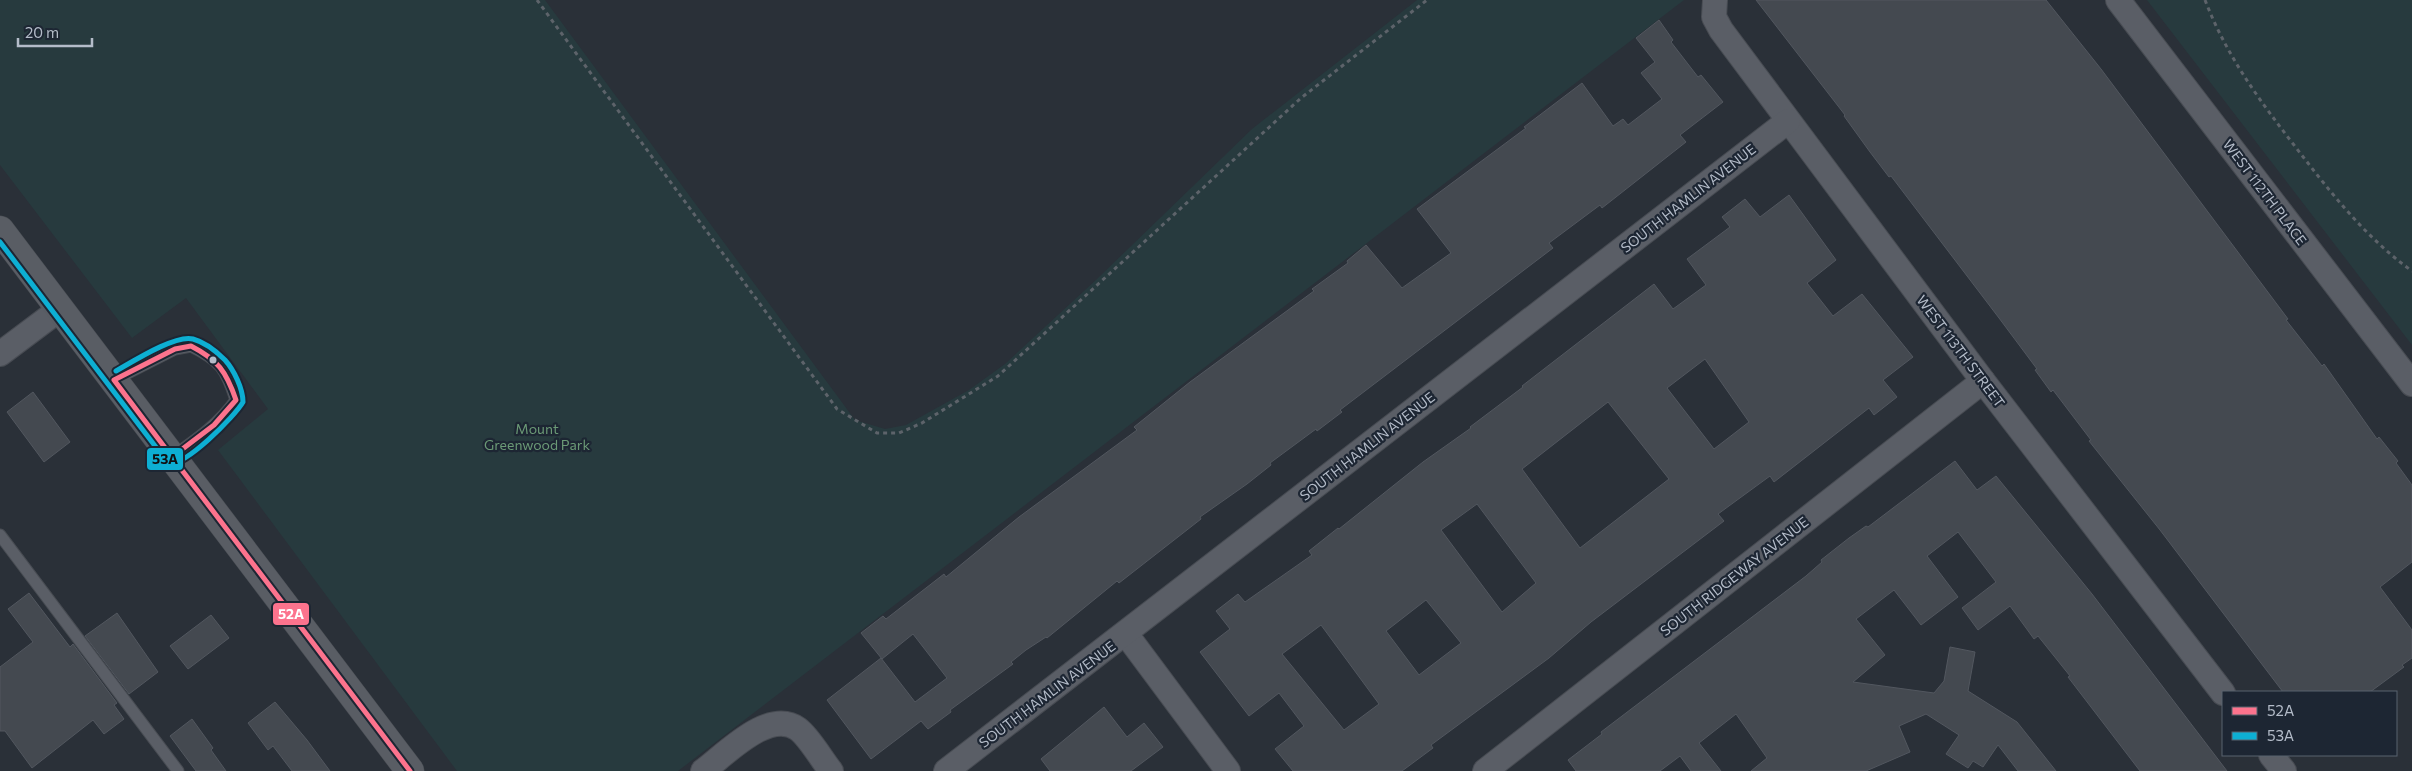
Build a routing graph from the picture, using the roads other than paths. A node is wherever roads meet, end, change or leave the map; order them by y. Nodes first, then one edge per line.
1 (2118, 0) edge
2 (1714, 2) edge
3 (1788, 121) junction
4 (0, 230) edge
5 (60, 309) junction
6 (0, 354) edge
7 (114, 380) junction
8 (1983, 381) junction
9 (2412, 384) edge
10 (172, 457) junction
11 (0, 535) edge
12 (1126, 634) junction
13 (2222, 692) edge
14 (2272, 756) edge
15 (178, 771) edge
16 (410, 771) edge
17 (703, 771) edge
18 (831, 771) edge
19 (946, 771) edge
20 (1228, 771) edge
21 (1485, 771) edge
22 (2284, 771) edge

1 - 9 street, WEST 112TH PLACE
2 - 3 street, WEST 113TH STREET
3 - 8 street, WEST 113TH STREET
3 - 12 street, SOUTH HAMLIN AVENUE
4 - 5 street
5 - 6 street
5 - 7 street
7 - 10 street
7 - 10 lane
8 - 13 street, WEST 113TH STREET
8 - 21 street, SOUTH RIDGEWAY AVENUE
10 - 16 street
11 - 15 lane
12 - 19 street, SOUTH HAMLIN AVENUE
12 - 20 street
14 - 22 street
17 - 18 street

